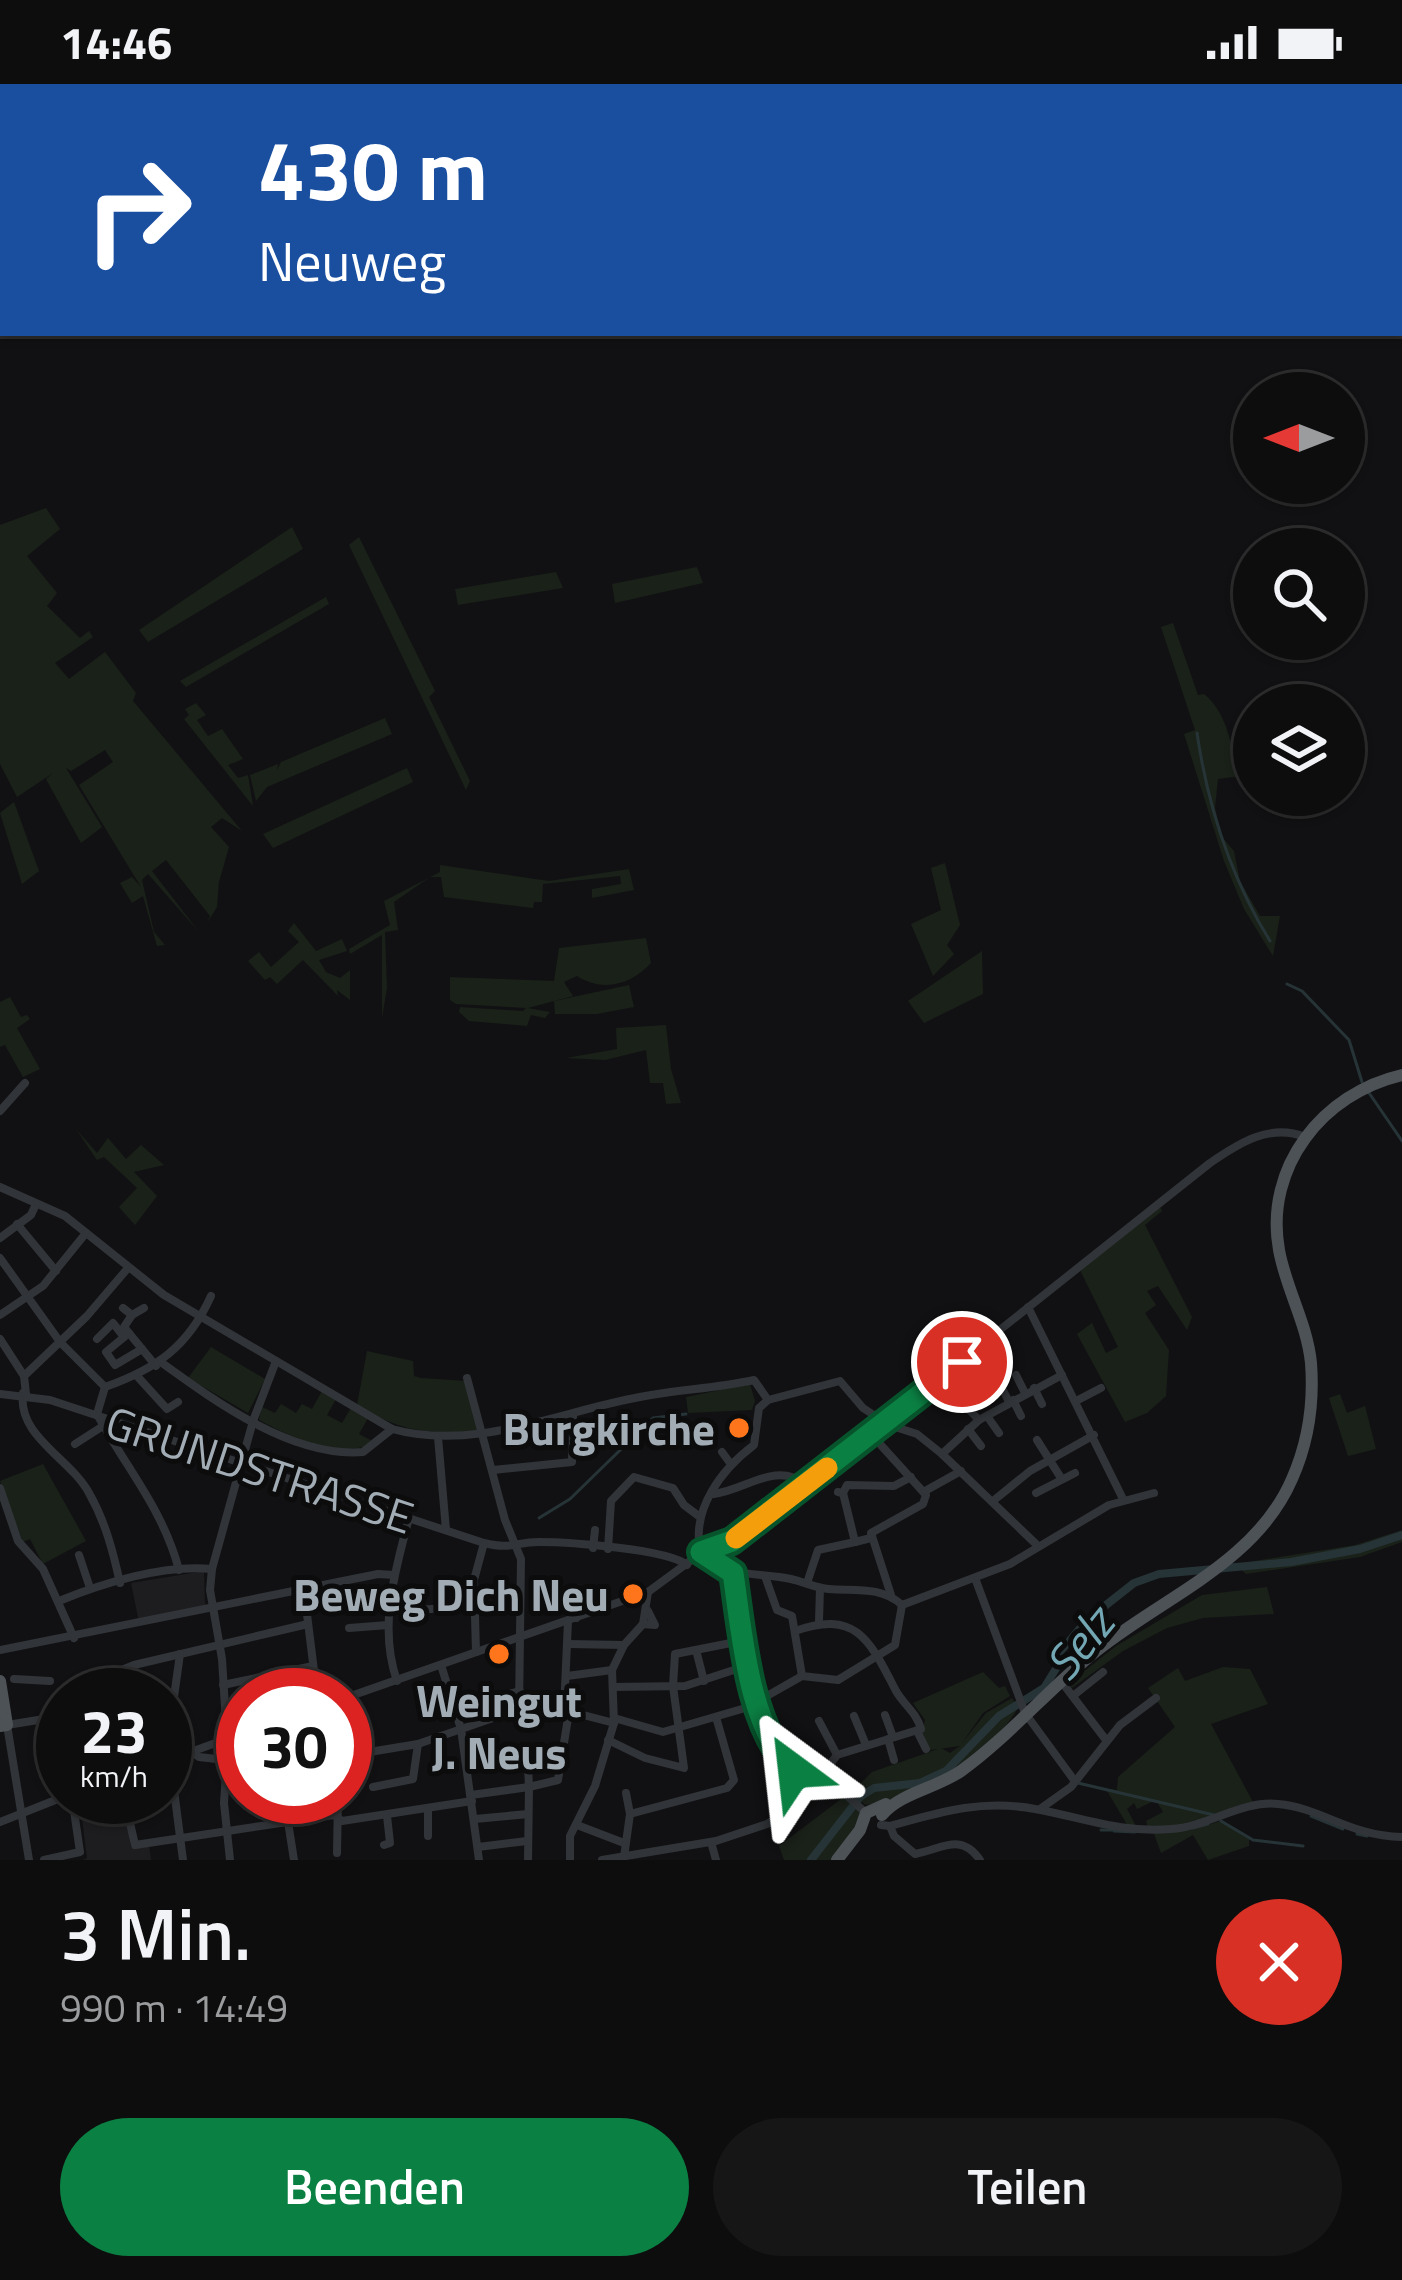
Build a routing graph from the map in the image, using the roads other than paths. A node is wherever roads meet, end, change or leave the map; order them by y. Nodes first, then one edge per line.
1 (1402, 1075) edge
2 (25, 1083) dead end
3 (0, 1111) edge
4 (1303, 1140) junction
5 (2, 1191) edge
6 (36, 1204) junction
7 (17, 1224) junction
8 (86, 1233) junction
9 (0, 1238) edge
10 (0, 1258) edge
11 (128, 1268) junction
12 (56, 1271) junction
13 (211, 1296) dead end
14 (28, 1298) junction
15 (1028, 1307) junction
16 (144, 1308) dead end
17 (0, 1315) edge
18 (201, 1318) junction
19 (127, 1335) junction
20 (0, 1339) edge
21 (97, 1339) dead end
22 (60, 1342) junction
23 (142, 1349) junction
24 (276, 1361) junction
25 (159, 1364) junction
26 (115, 1365) junction
27 (1016, 1375) dead end
28 (1062, 1375) junction
29 (23, 1376) junction
30 (137, 1376) junction
31 (467, 1378) dead end
32 (940, 1379) junction
33 (101, 1384) junction
34 (1000, 1384) dead end
35 (1102, 1388) dead end
36 (1030, 1390) junction
37 (0, 1394) edge
38 (24, 1394) junction
39 (768, 1400) junction
40 (1076, 1400) junction
41 (1011, 1401) junction
42 (178, 1402) dead end
43 (1042, 1404) dead end
44 (97, 1414) junction
45 (573, 1416) junction
46 (1021, 1416) dead end
47 (983, 1418) junction
48 (888, 1419) junction
49 (254, 1420) junction
50 (103, 1426) junction
51 (392, 1429) junction
52 (968, 1429) junction
53 (483, 1432) junction
54 (870, 1433) junction
55 (999, 1433) dead end
56 (1094, 1435) junction
57 (438, 1437) junction
58 (1037, 1440) dead end
59 (75, 1444) dead end
60 (981, 1446) dead end
61 (722, 1452) dead end
62 (942, 1454) junction
63 (1050, 1458) junction
64 (242, 1462) junction
65 (730, 1463) junction
66 (493, 1470) junction
67 (961, 1471) junction
68 (1075, 1473) dead end
69 (911, 1477) junction
70 (1061, 1478) junction
71 (806, 1484) junction
72 (0, 1488) edge
73 (925, 1491) junction
74 (1036, 1493) dead end
75 (1154, 1493) dead end
76 (712, 1495) junction
77 (1124, 1500) junction
78 (993, 1501) junction
79 (698, 1512) junction
80 (410, 1518) junction
81 (446, 1530) junction
82 (595, 1530) dead end
83 (871, 1538) junction
84 (855, 1542) junction
85 (484, 1543) junction
86 (1036, 1545) junction
87 (519, 1548) junction
88 (593, 1548) junction
89 (608, 1549) junction
90 (701, 1552) junction
91 (79, 1555) dead end
92 (686, 1565) junction
93 (212, 1569) junction
94 (179, 1570) junction
95 (733, 1573) junction
96 (394, 1575) junction
97 (765, 1576) junction
98 (975, 1578) junction
99 (120, 1583) junction
100 (807, 1583) junction
101 (91, 1588) junction
102 (577, 1588) dead end
103 (820, 1588) junction
104 (304, 1590) junction
105 (649, 1592) junction
106 (891, 1594) junction
107 (59, 1600) junction
108 (902, 1605) junction
109 (474, 1606) junction
110 (212, 1609) junction
111 (389, 1612) junction
112 (572, 1620) junction
113 (819, 1621) junction
114 (308, 1624) junction
115 (388, 1625) junction
116 (350, 1628) dead end
117 (795, 1630) junction
118 (520, 1636) junction
119 (74, 1637) junction
120 (741, 1641) junction
121 (220, 1643) junction
122 (568, 1644) junction
123 (624, 1645) junction
124 (0, 1650) edge
125 (696, 1650) junction
126 (476, 1652) junction
127 (180, 1654) junction
128 (879, 1658) junction
129 (441, 1665) junction
130 (313, 1666) joint
131 (746, 1666) junction
132 (133, 1668) edge
133 (178, 1668) edge
134 (222, 1668) edge
135 (304, 1668) edge
136 (612, 1670) junction
137 (1103, 1672) dead end
138 (567, 1676) junction
139 (802, 1676) junction
140 (7, 1680) edge
141 (397, 1681) junction
142 (704, 1681) junction
143 (1064, 1685) dead end
144 (673, 1686) junction
145 (613, 1687) junction
146 (372, 1689) edge
147 (520, 1691) junction
148 (482, 1692) dead end
149 (1072, 1696) junction
150 (1156, 1698) dead end
151 (759, 1703) junction
152 (1022, 1705) junction
153 (519, 1709) junction
154 (566, 1711) junction
155 (884, 1715) dead end
156 (854, 1716) dead end
157 (716, 1717) junction
158 (36, 1719) edge
159 (614, 1721) junction
160 (819, 1721) dead end
161 (4, 1725) edge
162 (918, 1726) junction
163 (461, 1729) junction
164 (678, 1729) junction
165 (895, 1737) junction
166 (608, 1740) junction
167 (1106, 1740) junction
168 (216, 1742) edge
169 (418, 1744) junction
170 (866, 1745) junction
171 (527, 1746) dead end
172 (926, 1749) dead end
173 (193, 1750) joint
174 (372, 1752) edge
175 (837, 1754) junction
176 (13, 1757) junction
177 (0, 1759) edge
178 (216, 1759) edge
179 (894, 1760) dead end
180 (1074, 1780) junction
181 (814, 1784) junction
182 (373, 1787) dead end
183 (530, 1787) junction
184 (626, 1793) dead end
185 (471, 1798) junction
186 (36, 1806) edge
187 (428, 1809) junction
188 (1040, 1809) junction
189 (21, 1811) junction
190 (528, 1814) junction
191 (630, 1814) junction
192 (387, 1816) junction
193 (372, 1817) edge
194 (873, 1817) junction
195 (475, 1820) junction
196 (0, 1822) edge
197 (74, 1824) edge
198 (129, 1824) edge
199 (178, 1824) edge
200 (226, 1824) edge
201 (272, 1824) edge
202 (288, 1824) edge
203 (338, 1824) edge
204 (577, 1825) junction
205 (226, 1830) junction
206 (428, 1835) dead end
207 (180, 1837) junction
208 (1402, 1837) edge
209 (527, 1841) junction
210 (711, 1842) junction
211 (624, 1843) junction
212 (384, 1845) dead end
213 (478, 1847) junction
214 (337, 1853) dead end
215 (675, 1855) edge
216 (624, 1857) junction
217 (639, 1857) edge
218 (915, 1857) edge
219 (63, 1858) edge
220 (29, 1860) edge
221 (44, 1860) edge
222 (183, 1860) edge
223 (230, 1860) edge
224 (294, 1860) edge
225 (479, 1860) edge
226 (528, 1860) edge
227 (570, 1860) edge
228 (602, 1860) edge
229 (716, 1860) edge
230 (837, 1860) edge
231 (980, 1860) edge

1 - 4 main road
2 - 3 street
4 - 15 street
4 - 152 main road
5 - 6 street
6 - 7 street
6 - 8 street
7 - 9 street
7 - 12 street
8 - 11 street
8 - 12 street
10 - 14 street
11 - 18 street
11 - 22 street
12 - 14 street
13 - 18 street
14 - 17 street
14 - 22 street
15 - 28 street
15 - 32 street
16 - 19 street
18 - 24 street
18 - 25 street
19 - 21 street
19 - 23 street
19 - 26 street
20 - 29 street
22 - 29 street
22 - 33 street
23 - 25 street
23 - 26 street
24 - 49 street
24 - 51 street
25 - 30 street
25 - 49 street
26 - 33 street
27 - 36 street
28 - 36 street
28 - 40 street
29 - 38 street
30 - 33 street
30 - 42 street
31 - 53 street
32 - 47 street
32 - 48 street
33 - 44 street
34 - 41 street
35 - 40 street
36 - 41 street
36 - 43 street
37 - 38 street, GRUNDSTRASSE
38 - 44 street, GRUNDSTRASSE
38 - 99 street
39 - 45 street
39 - 48 street
39 - 65 street
40 - 56 street
41 - 46 street
41 - 47 street
44 - 50 street
44 - 64 street, GRUNDSTRASSE
45 - 53 street
45 - 66 street
47 - 52 street
47 - 55 street
48 - 54 street
48 - 62 street
49 - 51 street
49 - 64 street
50 - 59 street
50 - 94 street
51 - 57 street
52 - 60 street
52 - 62 street
53 - 57 street
53 - 66 street
54 - 69 street
54 - 71 street
56 - 63 street
56 - 77 street
57 - 81 street
58 - 63 street
61 - 65 street
62 - 67 street
63 - 70 street
63 - 78 street
64 - 80 street, GRUNDSTRASSE
64 - 93 street
65 - 76 street
66 - 87 street
67 - 73 street
67 - 78 street
68 - 70 street
69 - 73 street
69 - 84 street
70 - 74 street
71 - 76 street
71 - 90 street
72 - 107 street
73 - 83 street
75 - 77 street
76 - 79 street
77 - 86 street
78 - 86 street
79 - 89 street
79 - 90 street
80 - 81 street, GRUNDSTRASSE
80 - 96 street
81 - 85 street, GRUNDSTRASSE
82 - 88 street
83 - 84 street
83 - 106 street
84 - 100 street
85 - 87 street, GRUNDSTRASSE
85 - 109 street
86 - 98 street
87 - 88 street, GRUNDSTRASSE
87 - 118 street
88 - 89 street, GRUNDSTRASSE
89 - 92 street, GRUNDSTRASSE
90 - 92 street
90 - 95 street
91 - 101 street
92 - 105 street
93 - 94 street
93 - 110 street
94 - 99 street
95 - 97 street
95 - 120 street
96 - 104 street
96 - 111 street
97 - 100 street
97 - 117 street
98 - 108 street
98 - 152 street
99 - 101 street
100 - 103 street
101 - 107 street
102 - 112 street
103 - 106 street
103 - 113 street
104 - 110 street
104 - 114 street
105 - 112 street
105 - 123 street
106 - 108 street
107 - 119 street
108 - 128 street
109 - 111 street
109 - 126 street
110 - 119 street
110 - 121 street
111 - 115 street
112 - 118 street
112 - 122 street
113 - 117 street
113 - 128 street
114 - 121 street
114 - 130 street
115 - 116 street
115 - 141 street
117 - 139 street
118 - 126 street
118 - 147 street
119 - 124 street
120 - 125 street
120 - 131 street
121 - 127 street
121 - 134 street
122 - 123 street
122 - 138 street
123 - 136 street
125 - 142 street
125 - 144 street
126 - 129 street
127 - 132 street
127 - 133 street
128 - 139 street
128 - 162 street
129 - 141 street
129 - 163 street
130 - 135 street
131 - 142 street
131 - 151 street
136 - 138 street
136 - 145 street
137 - 149 street
138 - 154 street
139 - 151 street
140 - 161 main road
141 - 146 street
142 - 144 street
143 - 149 street
144 - 145 street
144 - 164 street
145 - 159 street
147 - 148 street
147 - 153 street
149 - 167 street
150 - 167 street
151 - 157 street
151 - 181 street
152 - 180 street
152 - 194 main road
153 - 154 street
153 - 163 street
154 - 159 street
154 - 183 street
155 - 165 street
156 - 170 street
157 - 164 street
157 - 191 street
158 - 161 street
159 - 164 street
159 - 166 street
160 - 175 street
161 - 176 street
162 - 165 street
162 - 172 street
163 - 169 street
163 - 185 street
164 - 166 street
165 - 170 street
165 - 179 street
166 - 204 street
167 - 180 street
168 - 173 street
169 - 174 street
169 - 182 street
170 - 175 street
171 - 183 street
173 - 178 street
175 - 181 street
176 - 177 street
176 - 189 street
180 - 188 street
181 - 194 street
181 - 210 street
183 - 185 street
183 - 190 street
184 - 191 street
185 - 187 street
185 - 195 street
186 - 189 street
187 - 192 street
187 - 206 street
188 - 194 street
188 - 208 street
189 - 196 street
189 - 220 street
190 - 195 street
190 - 209 street
191 - 211 street
192 - 193 street
192 - 212 street
194 - 218 street
194 - 230 main road
195 - 213 street
197 - 219 street
198 - 207 street
199 - 207 street
200 - 205 street
201 - 205 street
202 - 224 street
203 - 214 street
204 - 211 street
204 - 227 street
205 - 207 street
205 - 223 street
207 - 222 street
209 - 213 street
209 - 226 street
210 - 215 street
210 - 229 street
211 - 216 street
213 - 225 street
215 - 217 street
216 - 217 street
216 - 228 street
218 - 231 street
219 - 221 street

